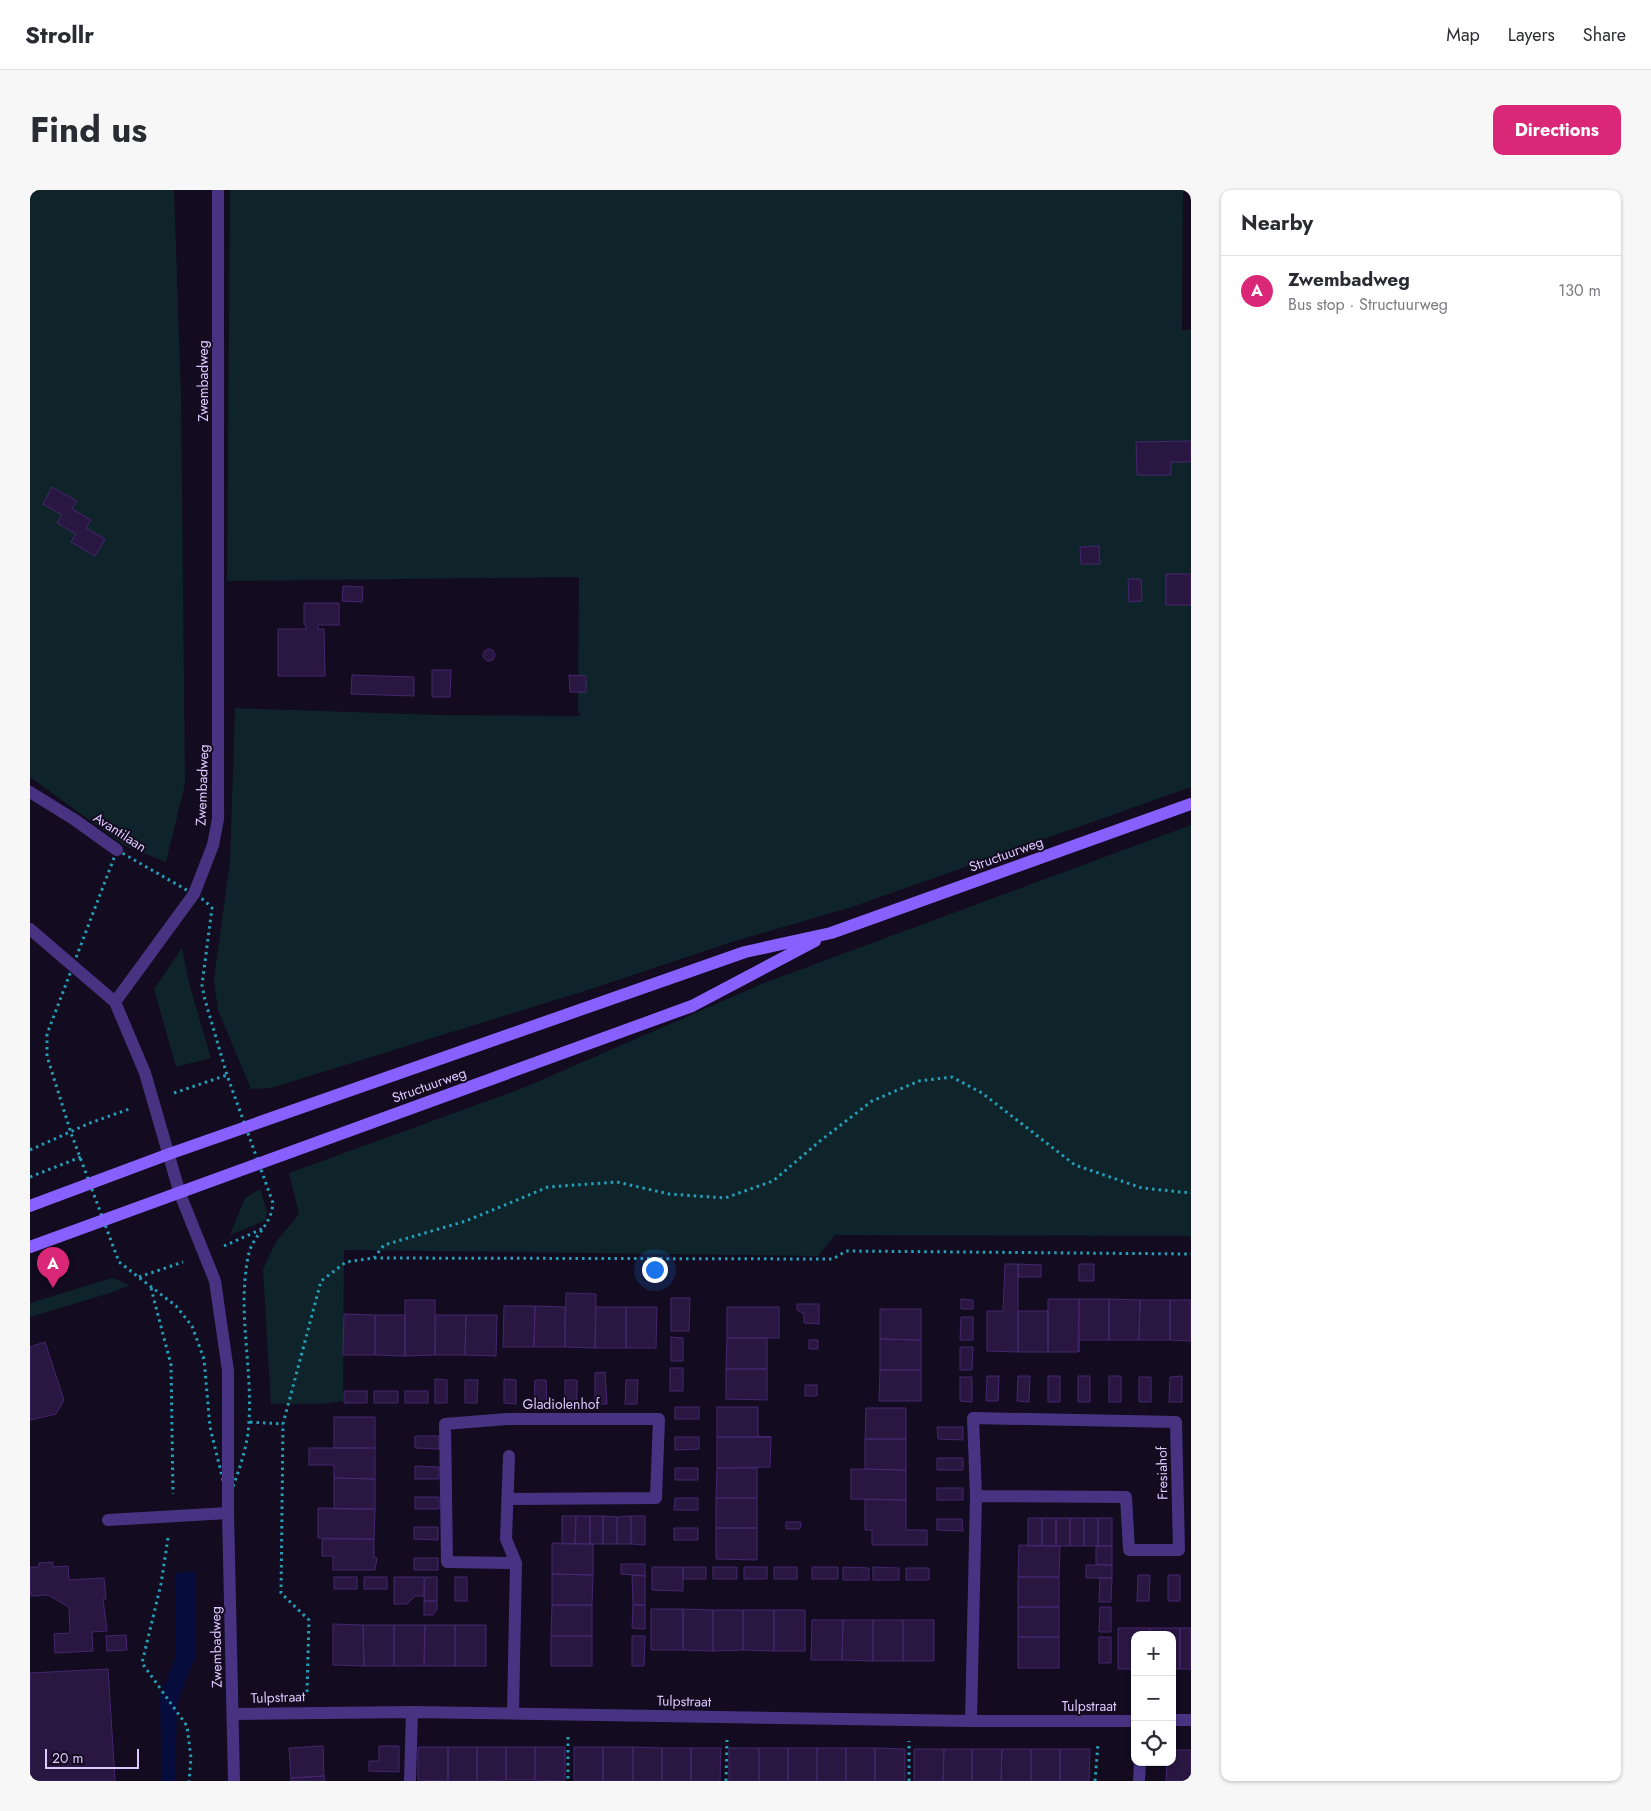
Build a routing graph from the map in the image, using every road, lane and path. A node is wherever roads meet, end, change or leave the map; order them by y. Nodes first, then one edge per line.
1 (218, 190) edge
2 (30, 792) edge
3 (1191, 804) edge
4 (117, 850) junction
5 (194, 894) junction
6 (30, 928) edge
7 (831, 933) junction
8 (73, 964) junction
9 (115, 1002) junction
10 (227, 1075) dead end
11 (154, 1100) junction
12 (30, 1150) edge
13 (169, 1154) junction
14 (81, 1157) dead end
15 (30, 1177) edge
16 (1191, 1193) edge
17 (180, 1194) junction
18 (30, 1206) edge
19 (30, 1247) edge
20 (1191, 1254) edge
21 (374, 1258) junction
22 (151, 1288) dead end
23 (249, 1422) dead end
24 (283, 1424) junction
25 (509, 1456) dead end
26 (976, 1496) junction
27 (509, 1499) junction
28 (228, 1513) junction
29 (171, 1518) junction
30 (108, 1520) dead end
31 (516, 1563) junction
32 (307, 1711) junction
33 (412, 1712) junction
34 (514, 1713) junction
35 (233, 1714) junction
36 (568, 1714) junction
37 (728, 1717) junction
38 (910, 1720) junction
39 (1099, 1720) junction
40 (1176, 1720) edge
41 (1191, 1720) edge
42 (971, 1721) junction
43 (1131, 1721) edge
44 (1140, 1766) edge
45 (189, 1781) edge
46 (234, 1781) edge
47 (410, 1781) edge
48 (568, 1781) edge
49 (726, 1781) edge
50 (909, 1781) edge
51 (1095, 1781) edge
52 (1139, 1781) edge

1 - 5 street, Zwembadweg
2 - 4 street, Avantilaan
3 - 7 main road, Structuurweg
4 - 5 path, Avantilaan
4 - 8 path
5 - 9 street, Zwembadweg
6 - 8 street
7 - 13 main road, Structuurweg
7 - 17 main road, Structuurweg
8 - 9 street
9 - 11 street, Zwembadweg
10 - 11 path
11 - 12 path
11 - 13 street, Zwembadweg
13 - 17 street, Zwembadweg
13 - 18 main road, Structuurweg
14 - 15 path
16 - 21 path
17 - 19 main road, Structuurweg
17 - 28 street, Zwembadweg
20 - 21 path
21 - 24 path
22 - 29 path
23 - 24 path
24 - 32 path
25 - 27 street
26 - 26 street, Fresiahof
26 - 42 street, Fresiahof
27 - 31 street
27 - 31 street, Gladiolenhof
28 - 29 street
28 - 35 street, Zwembadweg
29 - 30 street
29 - 45 path
31 - 34 street
32 - 33 street, Tulpstraat
32 - 35 street, Tulpstraat
33 - 34 street, Tulpstraat
33 - 47 street
34 - 36 street, Tulpstraat
35 - 46 street, Zwembadweg
36 - 37 street, Tulpstraat
36 - 48 path
37 - 38 street, Tulpstraat
37 - 49 path
38 - 42 street, Tulpstraat
38 - 50 path
39 - 42 street, Tulpstraat
39 - 43 street, Tulpstraat
39 - 51 path
40 - 41 street
44 - 52 street

